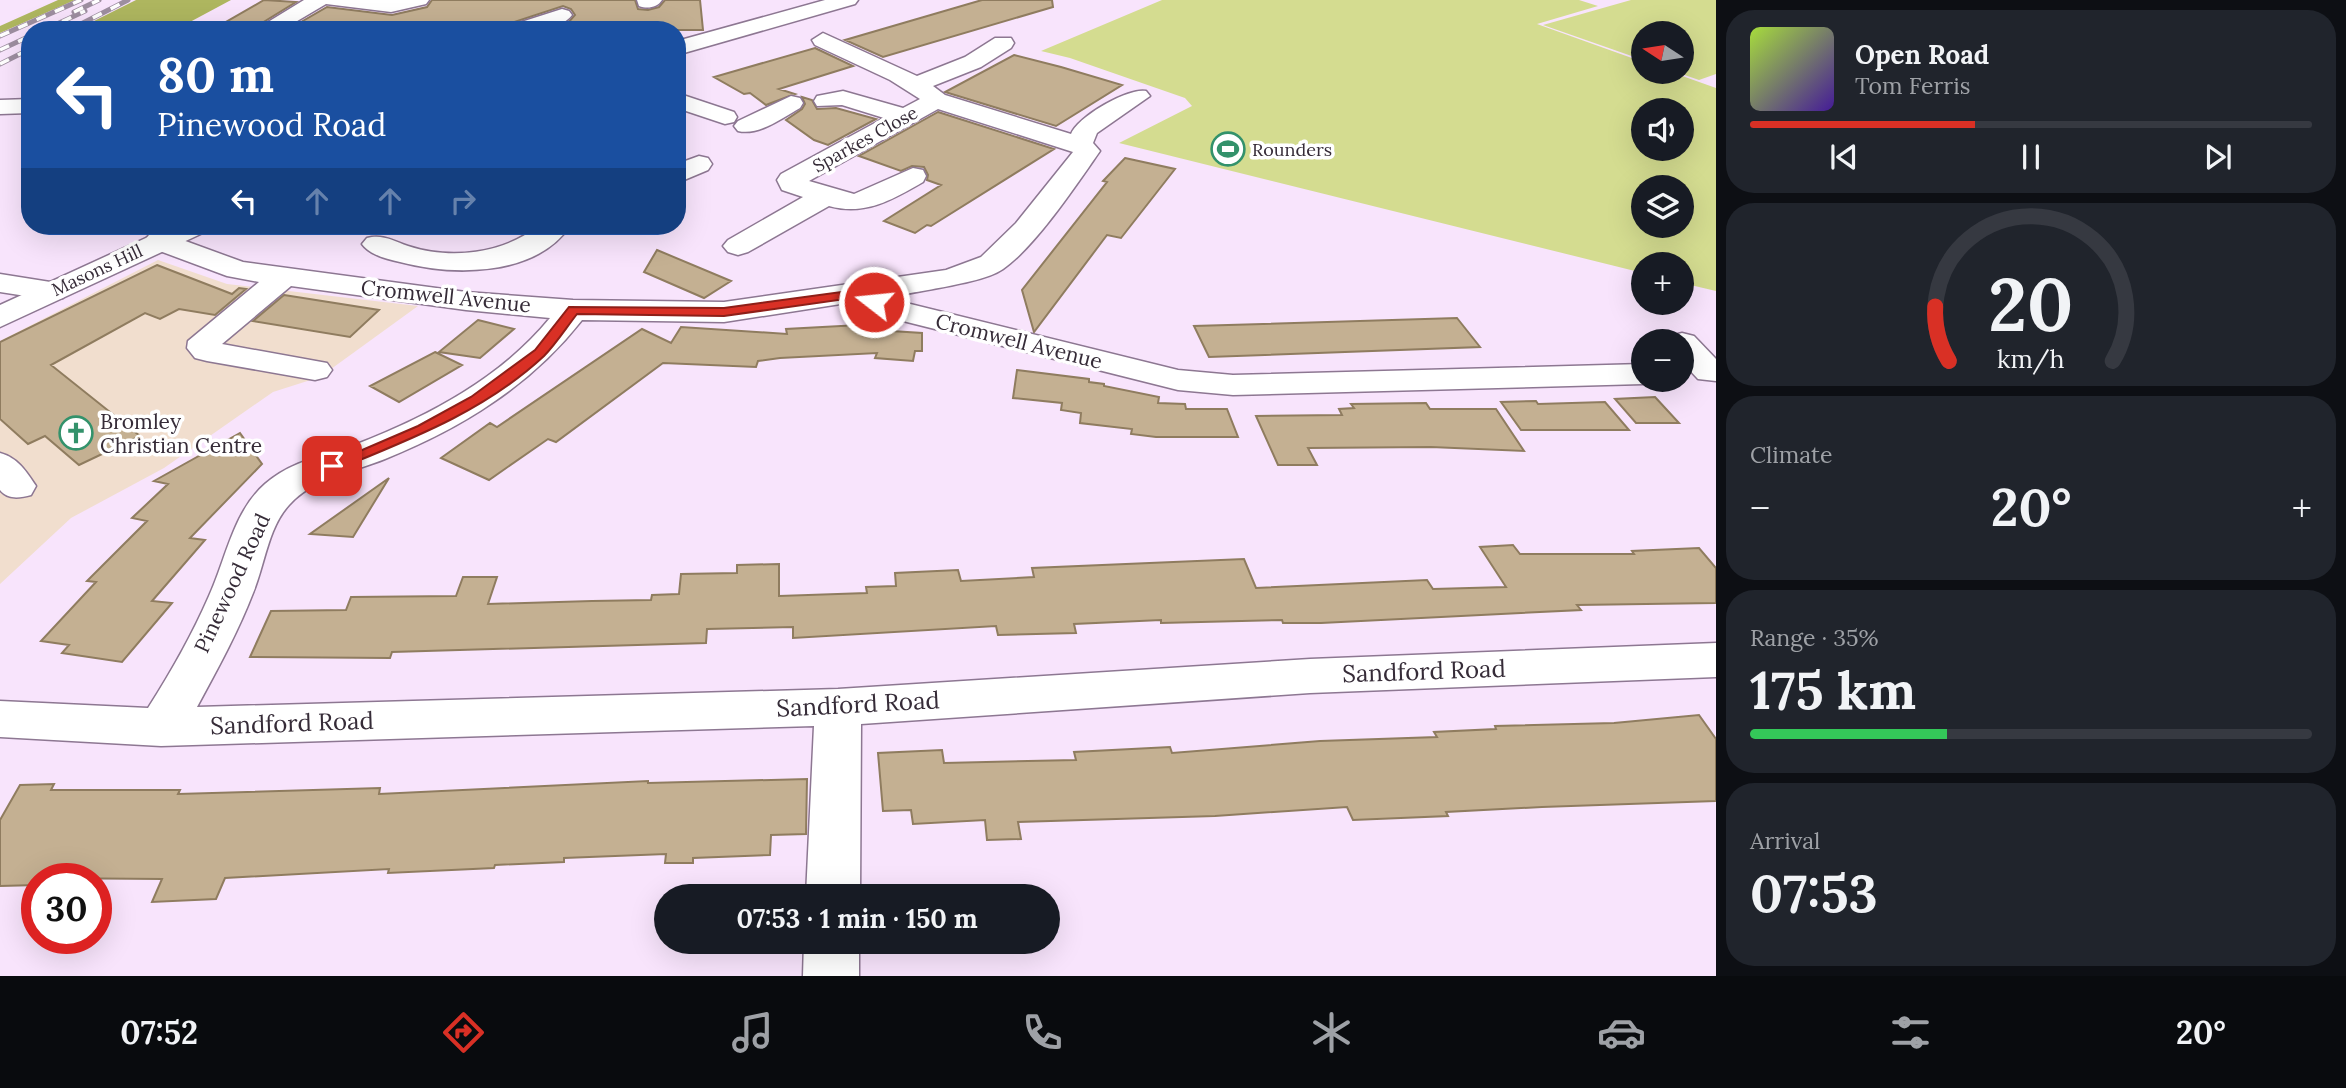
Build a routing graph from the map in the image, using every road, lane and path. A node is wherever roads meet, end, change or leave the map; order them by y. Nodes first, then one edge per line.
1 (318, 0) edge
2 (334, 0) edge
3 (419, 0) edge
4 (837, 1) edge
5 (562, 15) dead end
6 (282, 21) edge
7 (545, 21) edge
8 (823, 40) dead end
9 (1003, 43) dead end
10 (686, 45) edge
11 (927, 92) junction
12 (1138, 96) dead end
13 (826, 101) dead end
14 (686, 103) edge
15 (790, 103) dead end
16 (906, 117) junction
17 (1083, 144) junction
18 (913, 176) dead end
19 (825, 195) junction
20 (173, 235) edge
21 (542, 235) edge
22 (159, 241) junction
23 (377, 244) dead end
24 (737, 246) dead end
25 (492, 258) junction
26 (284, 277) junction
27 (0, 283) edge
28 (52, 290) junction
29 (871, 292) junction
30 (466, 301) junction
31 (573, 310) junction
32 (0, 317) edge
33 (314, 370) dead end
34 (1631, 374) edge
35 (1716, 660) edge
36 (838, 707) junction
37 (0, 719) edge
38 (161, 727) junction
39 (834, 884) edge
40 (832, 954) edge
41 (831, 976) edge

1 - 6 street
2 - 3 street
4 - 10 street
5 - 7 street
8 - 11 street, Sparkes Close
9 - 11 street, Sparkes Close
11 - 16 street, Sparkes Close
11 - 17 street, Sparkes Close
12 - 17 street
13 - 16 street
14 - 15 street
16 - 19 street, Sparkes Close
17 - 29 street
18 - 19 street, Sparkes Close
19 - 24 street, Sparkes Close
20 - 22 street, Masons Hill
21 - 25 street
22 - 26 street, Cromwell Avenue
22 - 28 street, Masons Hill
23 - 25 street
25 - 30 street
26 - 30 street, Cromwell Avenue
26 - 33 street
27 - 28 street
28 - 32 street, Masons Hill
29 - 31 street, Cromwell Avenue
29 - 34 street, Cromwell Avenue
30 - 31 street, Cromwell Avenue
31 - 38 street, Pinewood Road
35 - 36 street, Sandford Road
36 - 38 street, Sandford Road
36 - 39 street
37 - 38 street, Sandford Road
40 - 41 street

